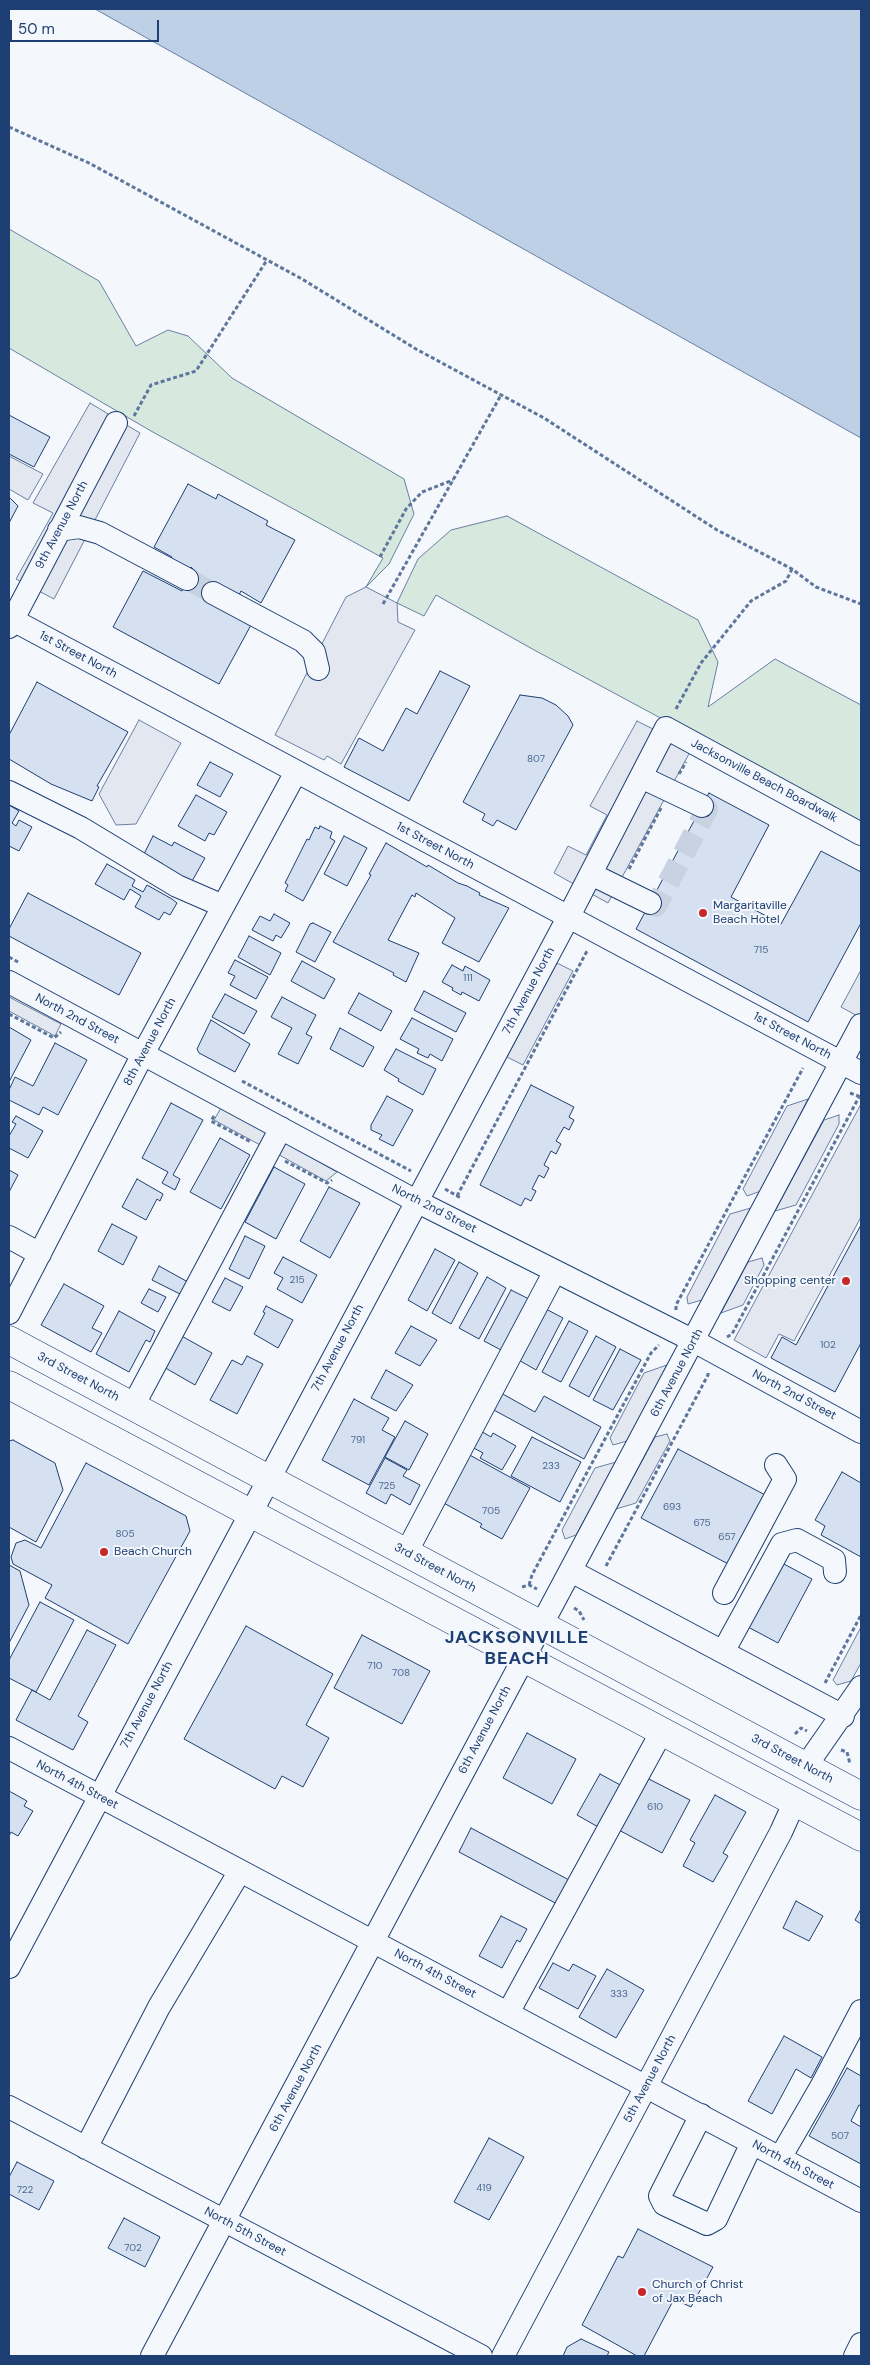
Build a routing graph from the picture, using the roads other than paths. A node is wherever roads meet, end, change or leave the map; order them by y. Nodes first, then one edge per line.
1 (124, 422) road end
2 (59, 530) junction
3 (187, 579) tunnel mouth
4 (213, 593) tunnel mouth
5 (10, 621) edge
6 (318, 669) dead end
7 (666, 728) joint
8 (296, 772) junction
9 (641, 777) junction
10 (9, 792) edge
11 (702, 806) dead end
12 (861, 834) edge
13 (591, 874) junction
14 (650, 904) dead end
15 (223, 906) junction
16 (569, 916) junction
17 (9, 982) edge
18 (861, 1025) edge
19 (144, 1054) junction
20 (842, 1063) junction
21 (861, 1074) edge
22 (281, 1128) junction
23 (416, 1200) junction
24 (9, 1237) edge
25 (40, 1254) junction
26 (555, 1271) junction
27 (9, 1313) edge
28 (9, 1340) edge
29 (694, 1341) junction
30 (9, 1385) edge
31 (133, 1406) junction
32 (861, 1432) edge
33 (776, 1465) dead end
34 (269, 1478) junction
35 (251, 1512) junction
36 (406, 1553) junction
37 (571, 1571) junction
38 (835, 1572) dead end
39 (724, 1593) dead end
40 (542, 1626) junction
41 (723, 1652) junction
42 (523, 1658) junction
43 (861, 1687) edge
44 (843, 1716) junction
45 (662, 1731) junction
46 (9, 1748) edge
47 (806, 1766) junction
48 (99, 1796) junction
49 (861, 1796) edge
50 (795, 1801) junction
51 (861, 1837) edge
52 (240, 1871) junction
53 (374, 1942) junction
54 (9, 1967) edge
55 (861, 2011) edge
56 (508, 2013) junction
57 (646, 2087) junction
58 (9, 2107) edge
59 (701, 2116) junction
60 (752, 2143) junction
61 (86, 2148) junction
62 (780, 2158) junction
63 (861, 2201) edge
64 (224, 2222) junction
65 (861, 2344) edge
66 (152, 2356) edge
67 (481, 2356) edge
68 (503, 2356) edge
69 (855, 2356) edge

1 - 2 street, 9th Avenue North
2 - 3 street
2 - 5 street, 9th Avenue North
4 - 6 street
5 - 8 street, 1st Street North
7 - 9 street, 7th Avenue North
7 - 12 street, Jacksonville Beach Boardwalk
8 - 15 street, 8th Avenue North
8 - 16 street, 1st Street North
9 - 11 street
9 - 13 street, 7th Avenue North
10 - 15 street
13 - 14 street
13 - 16 street, 7th Avenue North
15 - 19 street, 8th Avenue North
16 - 20 street, 1st Street North
16 - 23 street, 7th Avenue North
17 - 19 street, North 2nd Street
18 - 20 street, 6th Avenue North
19 - 22 street, North 2nd Street
19 - 25 street, 8th Avenue North
20 - 21 street, 1st Street North
20 - 29 street, 6th Avenue North
22 - 23 street, North 2nd Street
22 - 31 street
23 - 26 street, North 2nd Street
23 - 34 street, 7th Avenue North
24 - 25 street
25 - 27 street, 8th Avenue North
26 - 29 street, North 2nd Street
26 - 36 street
28 - 31 main road, 3rd Street North
29 - 32 street, North 2nd Street
29 - 37 street, 6th Avenue North
30 - 35 main road
31 - 34 main road, 3rd Street North
33 - 39 street
34 - 35 street, 7th Avenue North
34 - 36 main road, 3rd Street North
35 - 42 main road
35 - 48 street, 7th Avenue North
36 - 40 main road, 3rd Street North
37 - 40 street, 6th Avenue North
37 - 41 street
38 - 41 street
40 - 42 street, 6th Avenue North
40 - 47 main road, 3rd Street North
41 - 44 street
42 - 45 main road
42 - 53 street, 6th Avenue North
43 - 44 street
44 - 47 street
45 - 50 main road
45 - 56 street
46 - 48 street, North 4th Street
47 - 49 main road, 3rd Street North
48 - 52 street, North 4th Street
48 - 54 street, 7th Avenue North
50 - 51 main road
50 - 57 street, 5th Avenue North
52 - 53 street, North 4th Street
52 - 61 street
53 - 56 street, North 4th Street
53 - 64 street, 6th Avenue North
55 - 62 street
56 - 57 street, North 4th Street
57 - 59 street, North 4th Street
57 - 68 street, 5th Avenue North
58 - 61 street, North 5th Street
59 - 60 street, North 4th Street
59 - 60 street
60 - 62 street, North 4th Street
61 - 64 street, North 5th Street
62 - 63 street, North 4th Street
64 - 66 street, 6th Avenue North
64 - 67 street, North 5th Street
65 - 69 street

